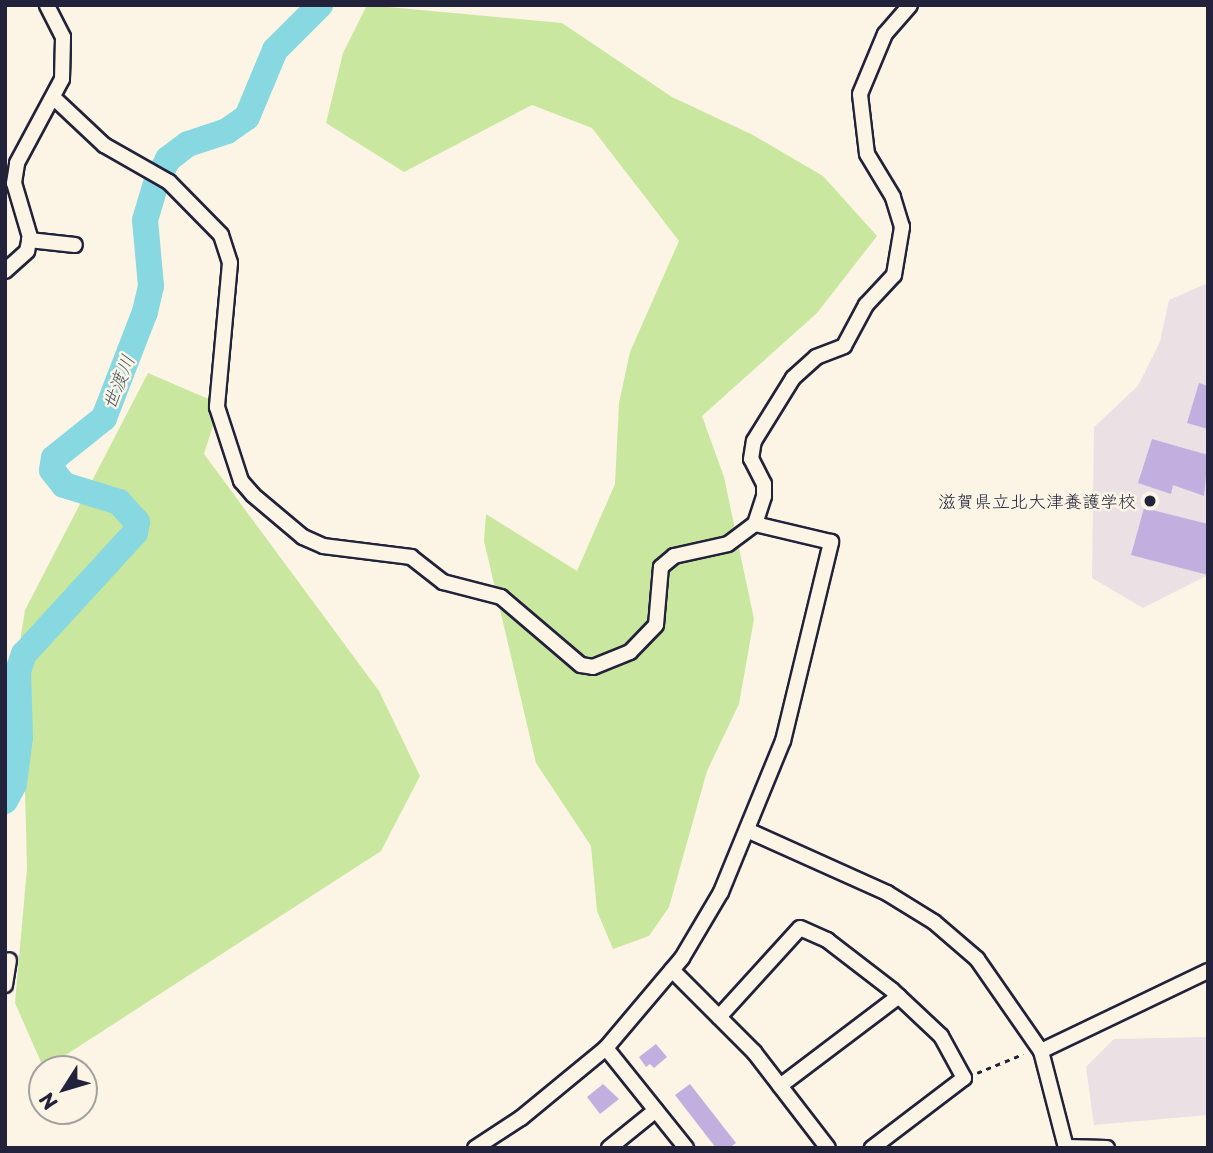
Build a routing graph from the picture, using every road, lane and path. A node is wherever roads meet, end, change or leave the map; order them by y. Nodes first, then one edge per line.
1 (47, 5) edge
2 (910, 5) edge
3 (54, 98) junction
4 (29, 240) junction
5 (75, 245) dead end
6 (5, 271) edge
7 (755, 524) junction
8 (747, 830) junction
9 (9, 960) dead end
10 (672, 970) junction
11 (1208, 971) edge
12 (5, 985) edge
13 (899, 996) junction
14 (719, 1017) junction
15 (606, 1048) junction
16 (1041, 1051) junction
17 (1023, 1054) dead end
18 (964, 1078) junction
19 (780, 1086) junction
20 (656, 1110) junction
21 (475, 1148) edge
22 (609, 1148) edge
23 (687, 1148) edge
24 (828, 1148) edge
25 (872, 1148) edge
26 (1066, 1148) edge
27 (1107, 1148) edge

1 - 3 street
2 - 7 street
3 - 4 street
3 - 7 street
4 - 5 street
4 - 6 street
7 - 8 street
8 - 10 street
8 - 16 street
9 - 12 street
10 - 14 street
10 - 15 street
11 - 16 street
13 - 14 street
13 - 18 street
13 - 19 street
14 - 19 street
15 - 20 street
15 - 21 street
16 - 26 street
17 - 18 path
18 - 25 street
19 - 24 street
20 - 22 street
20 - 23 street
26 - 27 street

